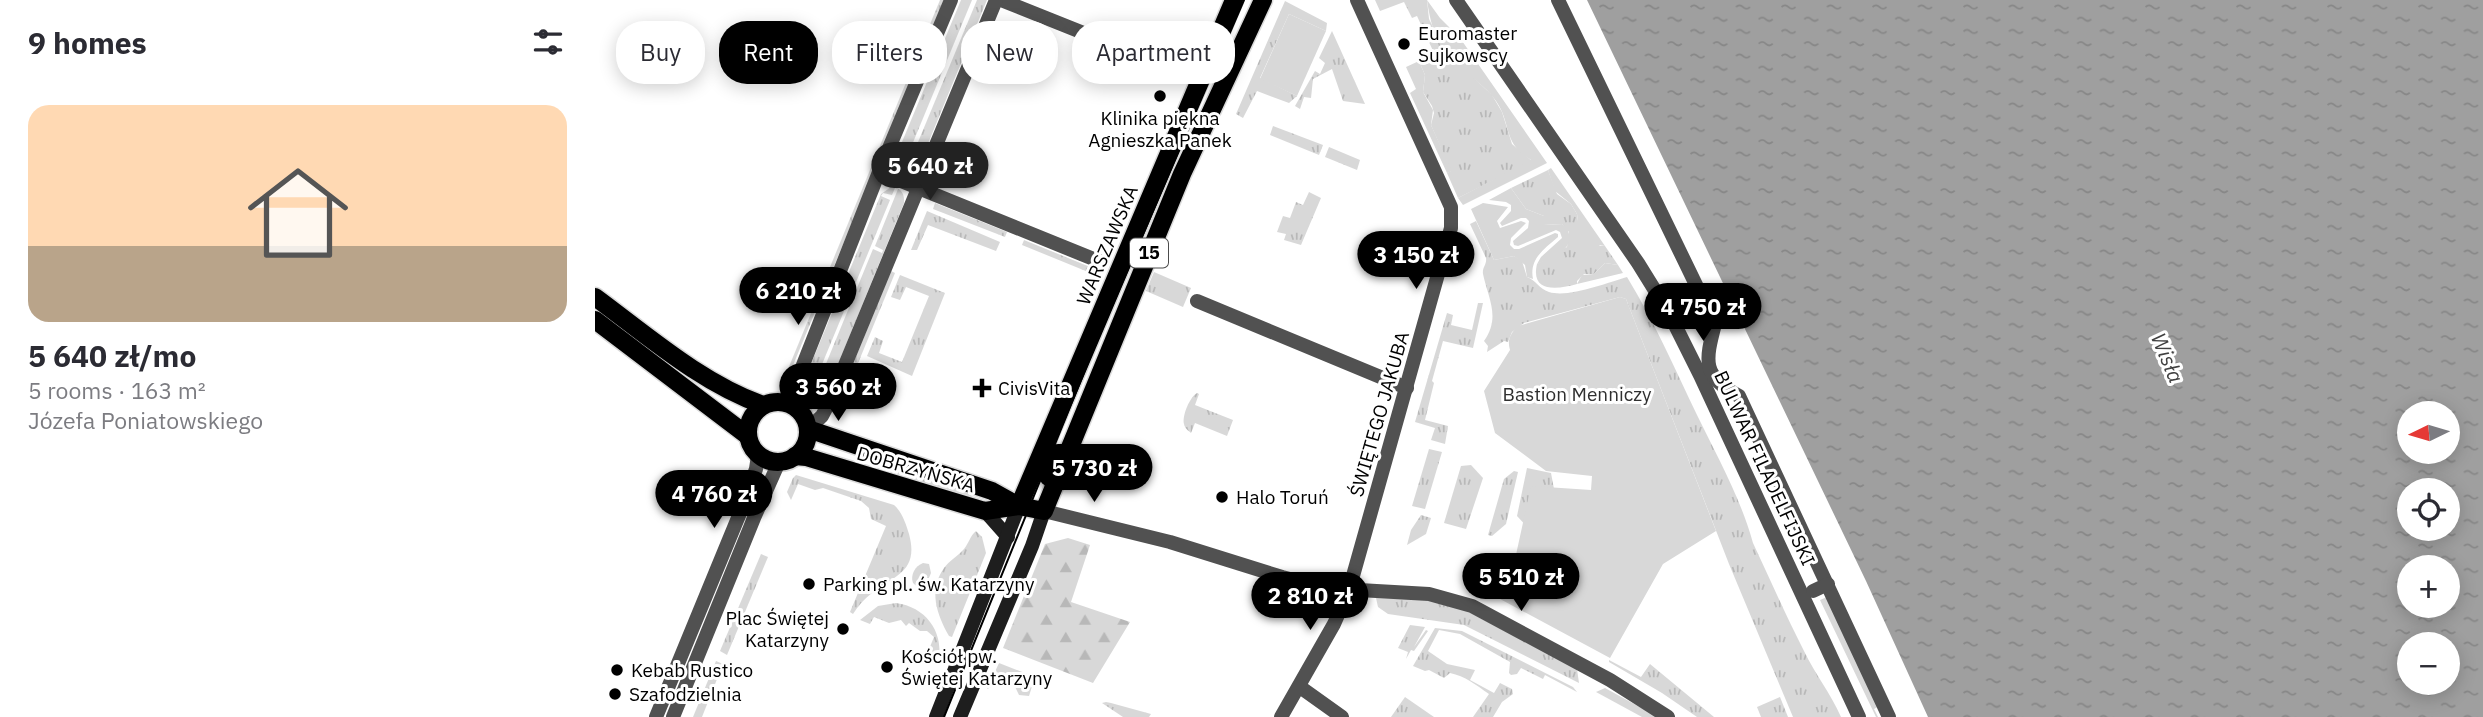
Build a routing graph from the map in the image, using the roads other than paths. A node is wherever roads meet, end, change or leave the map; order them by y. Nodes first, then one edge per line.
1 (951, 0) edge
2 (999, 0) edge
3 (1234, 0) edge
4 (1263, 0) edge
5 (1357, 0) edge
6 (1456, 0) edge
7 (1558, 0) edge
8 (1072, 29) edge
9 (879, 172) junction
10 (917, 187) junction
11 (1101, 262) dead end
12 (595, 297) edge
13 (1197, 301) dead end
14 (595, 320) edge
15 (1407, 388) junction
16 (788, 403) junction
17 (764, 405) junction
18 (808, 429) junction
19 (748, 436) junction
20 (758, 456) junction
21 (787, 459) junction
22 (1019, 506) junction
23 (985, 511) junction
24 (1044, 511) junction
25 (1008, 537) junction
26 (1828, 584) junction
27 (1349, 590) junction
28 (1813, 592) dead end
29 (1300, 687) junction
30 (963, 716) edge
31 (656, 717) edge
32 (673, 717) edge
33 (936, 717) edge
34 (1281, 717) edge
35 (1342, 717) edge
36 (1668, 717) edge
37 (1859, 717) edge
38 (1889, 717) edge

1 - 9 street
2 - 8 street
2 - 10 street
3 - 22 main road, WARSZAWSKA / 15
4 - 24 main road, 15
5 - 15 street, ŚWIĘTEGO JAKUBA
6 - 37 street, BULWAR FILADELFIJSKI
7 - 26 street, BULWAR FILADELFIJSKI
9 - 10 street
9 - 16 street
10 - 11 street
10 - 18 street
12 - 17 main road
13 - 15 street
14 - 19 main road
15 - 27 street, ŚWIĘTEGO JAKUBA
16 - 17 main road
16 - 18 main road
17 - 19 main road
18 - 21 main road
18 - 22 main road, DOBRZYŃSKA
19 - 20 main road
20 - 21 main road
20 - 31 street
21 - 23 main road, DOBRZYŃSKA
21 - 32 street
22 - 23 main road, DOBRZYŃSKA
22 - 24 main road
22 - 25 street
23 - 25 street, DOBRZYŃSKA
24 - 27 street
24 - 30 street
25 - 33 street
26 - 28 street
26 - 38 street, BULWAR FILADELFIJSKI
27 - 29 street, ŚWIĘTEGO JAKUBA
27 - 36 street
29 - 34 street, ŚWIĘTEGO JAKUBA
29 - 35 street

